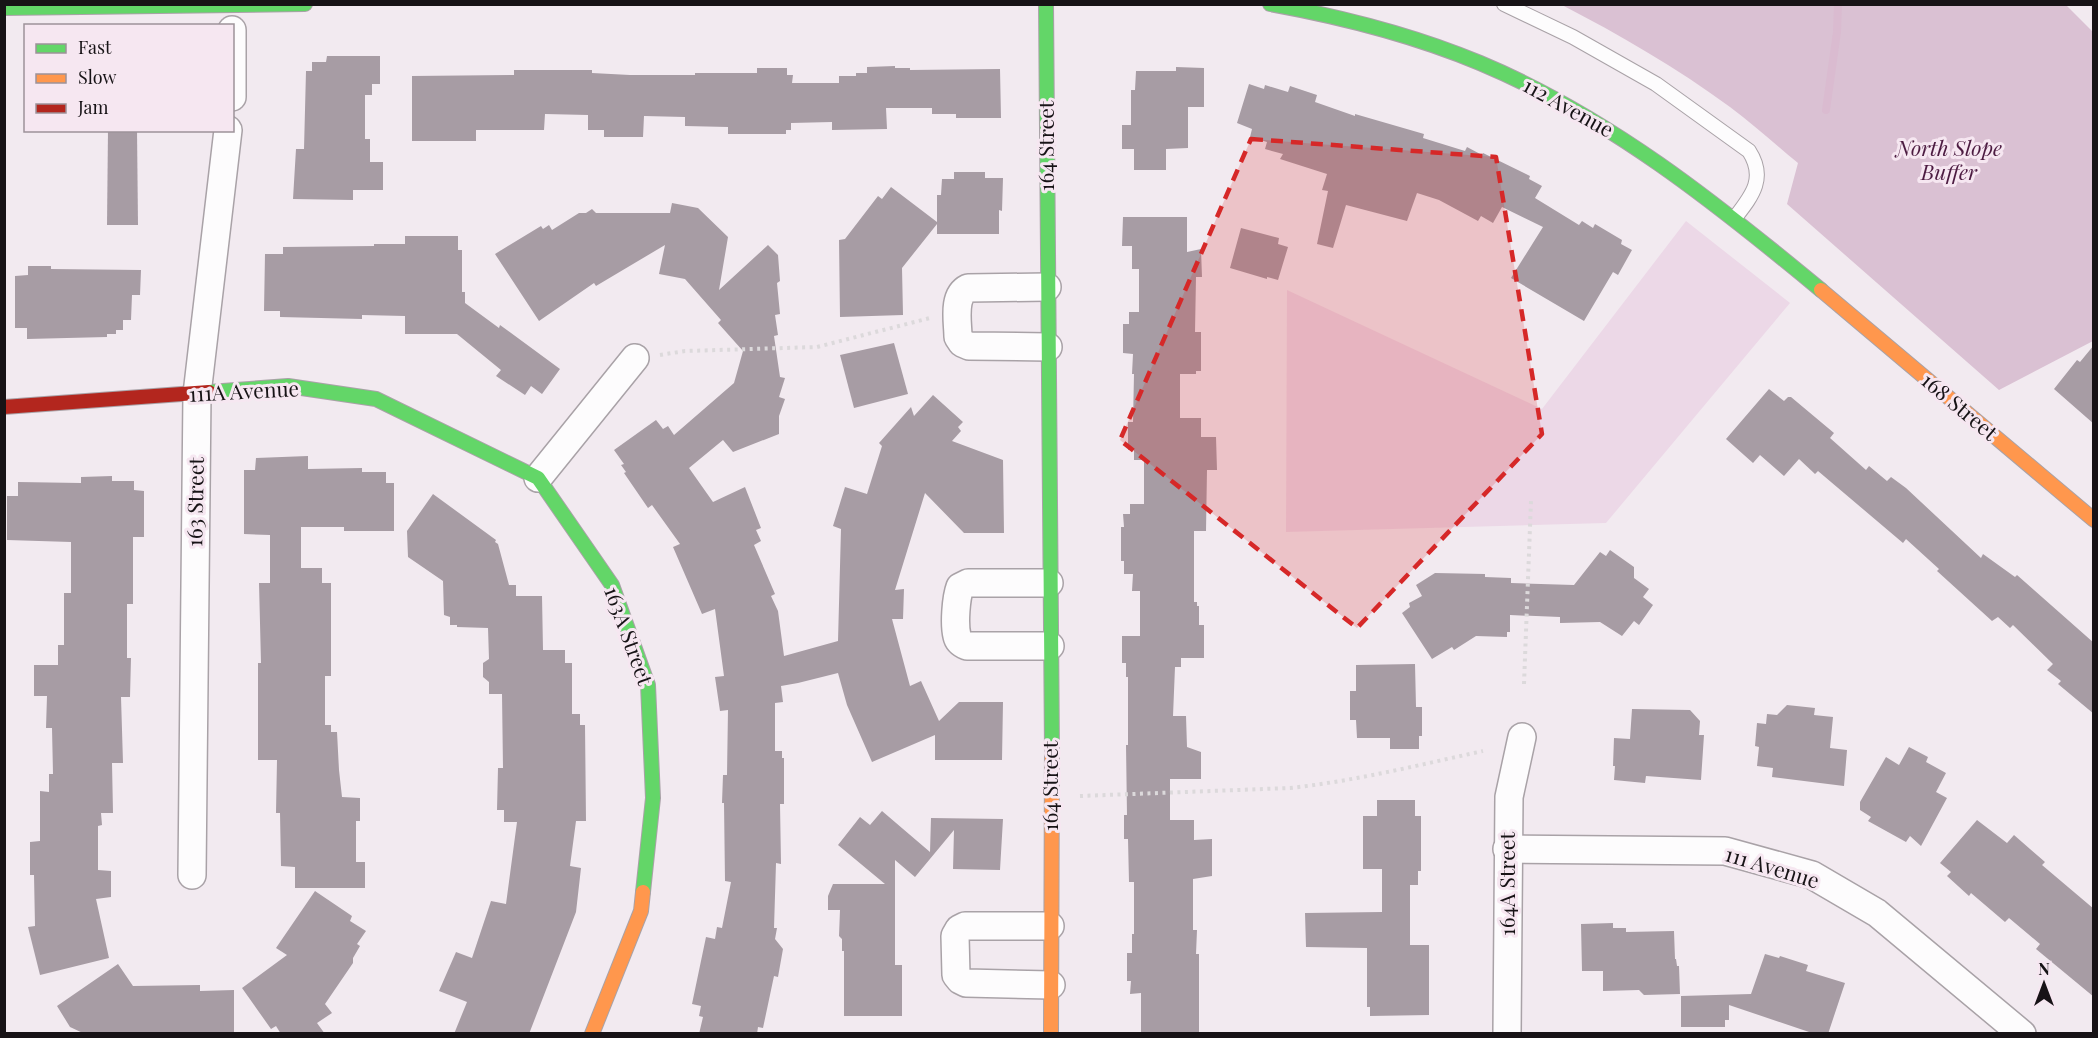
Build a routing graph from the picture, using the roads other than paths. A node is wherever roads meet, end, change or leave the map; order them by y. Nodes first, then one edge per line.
1 (305, 4) edge
2 (1046, 4) edge
3 (1270, 4) edge
4 (1504, 4) edge
5 (4, 8) edge
6 (232, 16) edge
7 (228, 132) edge
8 (1734, 219) junction
9 (1047, 287) junction
10 (1824, 293) joint
11 (1048, 347) junction
12 (635, 358) road end
13 (197, 394) junction
14 (4, 407) edge
15 (538, 478) junction
16 (2094, 520) edge
17 (1049, 583) junction
18 (1050, 646) junction
19 (1522, 736) dead end
20 (1507, 849) junction
21 (192, 874) dead end
22 (1050, 926) junction
23 (1051, 985) junction
24 (592, 1034) edge
25 (1051, 1034) edge
26 (1507, 1034) edge
27 (2022, 1034) edge

1 - 6 street
2 - 9 street, 164 Street
3 - 8 street, 112 Avenue
4 - 8 lane
5 - 6 street
7 - 13 street, 163 Street
8 - 10 street, 112 Avenue
9 - 11 street, 164 Street
9 - 11 street
10 - 16 street, 168 Street
11 - 17 street, 164 Street
12 - 15 street
13 - 14 street, 111A Avenue
13 - 15 street, 111A Avenue
13 - 21 street, 163 Street
15 - 24 street, 163A Street
17 - 18 street, 164 Street
17 - 18 street
18 - 22 street, 164 Street
19 - 20 street, 164A Street
20 - 26 street, 164A Street
20 - 27 street, 111 Avenue
22 - 23 street, 164 Street
22 - 23 street
23 - 25 street, 164 Street

